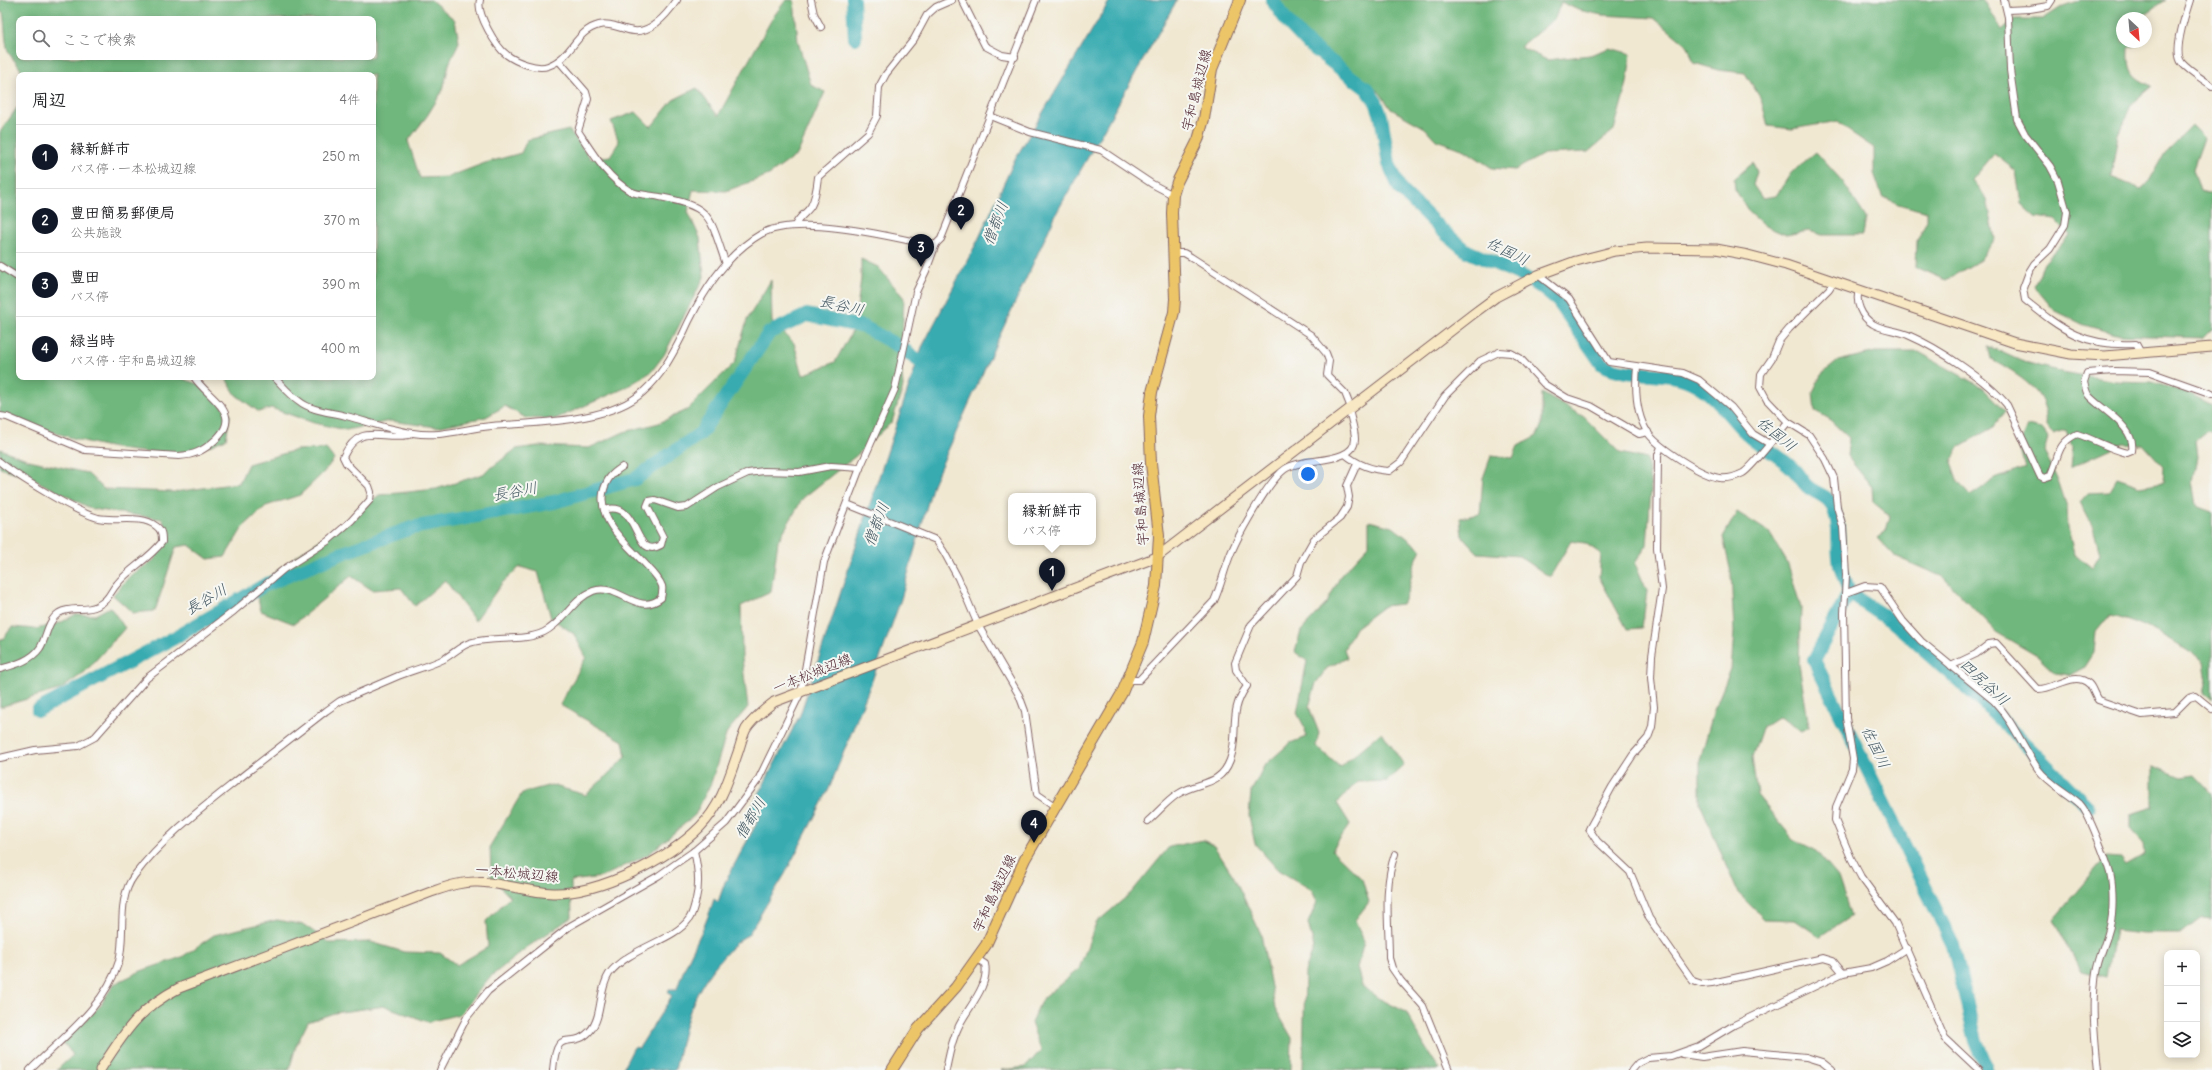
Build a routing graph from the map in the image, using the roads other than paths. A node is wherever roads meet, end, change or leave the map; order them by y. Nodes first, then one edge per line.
1 (480, 0) edge
2 (677, 0) edge
3 (811, 0) edge
4 (952, 0) edge
5 (962, 0) edge
6 (1036, 0) edge
7 (1240, 0) edge
8 (2004, 0) edge
9 (2052, 0) edge
10 (2190, 0) edge
11 (2007, 10) junction
12 (821, 27) dead end
13 (1014, 57) junction
14 (559, 61) junction
15 (2212, 86) edge
16 (990, 116) junction
17 (1173, 195) junction
18 (795, 226) junction
19 (936, 244) junction
20 (1175, 253) junction
21 (726, 264) junction
22 (0, 266) edge
23 (1538, 275) junction
24 (16, 276) edge
25 (1834, 281) junction
26 (1859, 290) junction
27 (2212, 347) edge
28 (2141, 353) junction
29 (1637, 367) junction
30 (197, 380) edge
31 (277, 380) edge
32 (2212, 394) edge
33 (1350, 409) junction
34 (0, 416) edge
35 (1788, 422) junction
36 (1648, 432) junction
37 (415, 434) junction
38 (1768, 443) junction
39 (1660, 447) junction
40 (1345, 454) junction
41 (0, 462) edge
42 (1357, 464) junction
43 (622, 468) dead end
44 (860, 468) junction
45 (847, 504) junction
46 (604, 510) junction
47 (1157, 557) junction
48 (1846, 593) junction
49 (978, 624) junction
50 (1951, 666) junction
51 (0, 669) edge
52 (1128, 680) junction
53 (801, 692) junction
54 (2212, 709) edge
55 (0, 758) edge
56 (1056, 806) junction
57 (1148, 820) dead end
58 (694, 851) junction
59 (1395, 854) dead end
60 (1907, 948) junction
61 (977, 958) junction
62 (1843, 973) junction
63 (1682, 1054) junction
64 (30, 1070) edge
65 (100, 1070) edge
66 (440, 1070) edge
67 (553, 1070) edge
68 (892, 1070) edge
69 (946, 1070) edge
70 (1449, 1070) edge
71 (1632, 1070) edge
72 (1832, 1070) edge
73 (1979, 1070) edge
74 (2098, 1070) edge

1 - 14 street
2 - 14 street
3 - 12 street
4 - 18 street
5 - 13 street
6 - 13 street
7 - 17 main road, 宇和島城辺線
8 - 11 street
9 - 11 street
10 - 15 street
11 - 28 street
13 - 16 street
14 - 21 street
16 - 17 street
16 - 19 street
17 - 20 main road, 宇和島城辺線
18 - 19 street
18 - 21 street
19 - 44 street
20 - 33 street
20 - 47 main road, 宇和島城辺線
21 - 37 street
22 - 24 street
23 - 25 main road, 一本松城辺線
23 - 29 street
23 - 33 main road, 一本松城辺線
25 - 26 main road, 一本松城辺線
25 - 35 street
26 - 28 main road, 一本松城辺線
26 - 32 street
27 - 28 main road, 一本松城辺線
29 - 36 street
29 - 38 street
30 - 34 street
31 - 37 street
33 - 40 street
33 - 47 main road, 一本松城辺線
35 - 38 street
35 - 48 street
36 - 39 street
36 - 42 street
37 - 55 street
38 - 39 street
39 - 62 street
40 - 42 street
40 - 52 street
41 - 51 street
42 - 57 street
43 - 46 street
44 - 45 street
44 - 46 street
45 - 49 street
45 - 53 street
46 - 64 street
47 - 49 main road, 一本松城辺線
47 - 52 main road, 宇和島城辺線
48 - 50 street
48 - 60 street
49 - 53 main road, 一本松城辺線
49 - 56 street
50 - 54 street
50 - 74 street
52 - 56 main road, 宇和島城辺線
53 - 58 street
53 - 65 main road, 一本松城辺線
56 - 61 main road, 宇和島城辺線
58 - 66 street
58 - 67 street
59 - 70 street
60 - 62 street
60 - 73 street
61 - 68 main road, 宇和島城辺線
61 - 69 street
62 - 63 street
63 - 71 street
63 - 72 street

